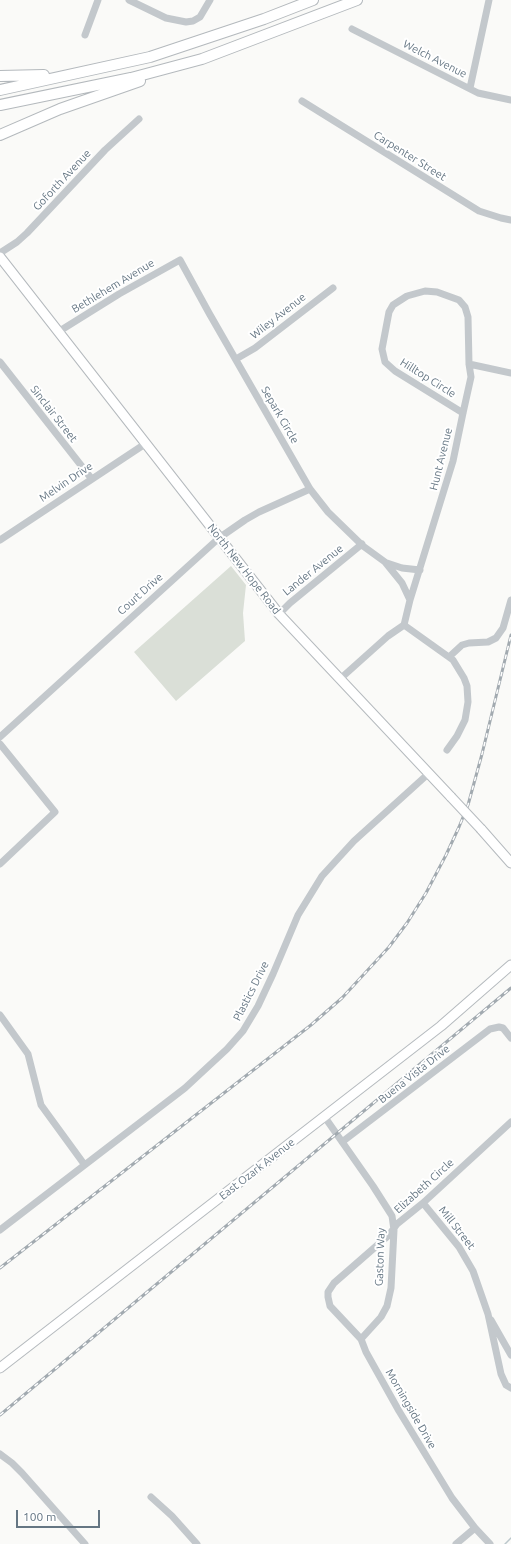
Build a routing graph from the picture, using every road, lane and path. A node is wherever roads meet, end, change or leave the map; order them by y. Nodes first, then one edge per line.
1 (98, 0) edge
2 (129, 0) edge
3 (210, 0) edge
4 (313, 0) edge
5 (356, 0) edge
6 (489, 0) edge
7 (352, 29) dead end
8 (85, 34) dead end
9 (202, 59) junction
10 (0, 76) edge
11 (68, 76) junction
12 (470, 88) junction
13 (0, 90) edge
14 (511, 100) edge
15 (302, 101) dead end
16 (0, 105) edge
17 (139, 119) dead end
18 (0, 135) edge
19 (511, 220) edge
20 (0, 253) edge
21 (0, 257) edge
22 (180, 260) joint
23 (333, 288) dead end
24 (58, 332) junction
25 (236, 359) junction
26 (0, 362) edge
27 (469, 364) junction
28 (511, 373) edge
29 (463, 413) junction
30 (145, 444) junction
31 (91, 478) junction
32 (310, 488) junction
33 (220, 538) junction
34 (0, 540) edge
35 (362, 544) junction
36 (385, 562) junction
37 (420, 570) junction
38 (410, 600) junction
39 (511, 600) edge
40 (279, 614) junction
41 (404, 625) junction
42 (449, 657) junction
43 (340, 679) junction
44 (0, 738) edge
45 (0, 744) edge
46 (447, 750) dead end
47 (428, 774) junction
48 (511, 863) edge
49 (0, 864) edge
50 (511, 965) edge
51 (0, 1015) edge
52 (511, 1038) edge
53 (324, 1116) junction
54 (511, 1122) edge
55 (342, 1142) junction
56 (84, 1164) junction
57 (423, 1203) junction
58 (0, 1230) edge
59 (394, 1230) junction
60 (334, 1283) joint
61 (488, 1314) junction
62 (361, 1339) junction
63 (511, 1355) edge
64 (0, 1368) edge
65 (511, 1388) edge
66 (0, 1454) edge
67 (151, 1497) dead end
68 (475, 1528) junction
69 (85, 1544) edge
70 (197, 1544) edge
71 (456, 1544) edge
72 (490, 1544) edge

1 - 8 street
2 - 3 street
4 - 11 highway
5 - 9 highway
6 - 12 street
7 - 12 street, Welch Avenue
9 - 16 highway
9 - 18 highway
10 - 11 highway
11 - 13 highway
12 - 14 street, Welch Avenue
15 - 19 street, Carpenter Street
17 - 20 street, Goforth Avenue
21 - 24 main road, North New Hope Road
22 - 24 street, Bethlehem Avenue
22 - 25 street, Separk Circle
23 - 25 street, Wiley Avenue
24 - 30 main road, North New Hope Road
25 - 32 street, Separk Circle
26 - 31 street, Sinclair Street
27 - 28 street
27 - 29 street, Hunt Avenue
27 - 29 street, Hilltop Circle
29 - 37 street, Hunt Avenue
30 - 31 street, Melvin Drive
30 - 33 main road, North New Hope Road
31 - 34 street, Melvin Drive
32 - 33 street, Court Drive
32 - 35 street, Separk Circle
33 - 40 main road, North New Hope Road
33 - 44 street, Court Drive
35 - 36 street, Separk Circle
35 - 40 street, Lander Avenue
36 - 37 street, Separk Circle
36 - 38 street, Separk Circle
37 - 38 street, Hunt Avenue
38 - 41 street
39 - 42 street
40 - 43 main road, North New Hope Road
41 - 42 street
41 - 43 street
42 - 46 street
43 - 47 main road, North New Hope Road
45 - 49 street
47 - 48 main road, North New Hope Road, bridge
47 - 56 street, Plastics Drive
50 - 53 main road, East Ozark Avenue
51 - 56 street
52 - 55 street, Buena Vista Drive
53 - 55 street, Gaston Way
53 - 64 main road, East Ozark Avenue
54 - 57 street, Elizabeth Circle
55 - 59 street, Gaston Way
56 - 58 street, Plastics Drive
57 - 59 street, Elizabeth Circle
57 - 61 street, Mill Street
59 - 60 street, Elizabeth Circle
59 - 62 street, Gaston Way
60 - 62 street, Morningside Drive
61 - 63 street, Mill Street
61 - 65 street, Mill Street
62 - 68 street, Morningside Drive
66 - 69 street
67 - 70 street
68 - 71 street
68 - 72 street, Morningside Drive

